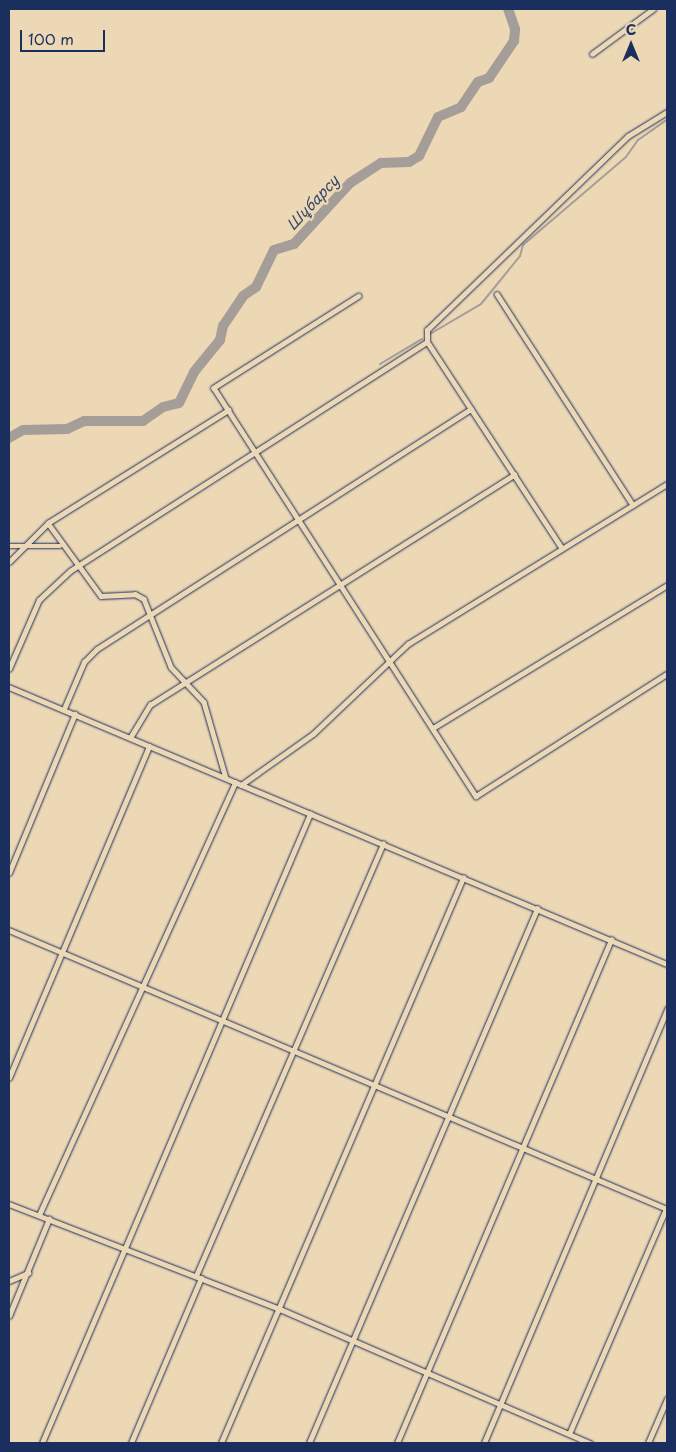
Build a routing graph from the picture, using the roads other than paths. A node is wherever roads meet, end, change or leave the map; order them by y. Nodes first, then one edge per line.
1 (654, 9) edge
2 (592, 54) dead end
3 (667, 112) edge
4 (497, 294) dead end
5 (359, 296) dead end
6 (427, 342) junction
7 (471, 409) junction
8 (228, 410) junction
9 (254, 451) junction
10 (514, 475) junction
11 (667, 484) edge
12 (633, 505) junction
13 (298, 519) junction
14 (48, 524) junction
15 (9, 546) edge
16 (22, 546) junction
17 (60, 546) junction
18 (562, 549) junction
19 (9, 562) edge
20 (76, 567) junction
21 (667, 585) edge
22 (340, 586) junction
23 (152, 612) junction
24 (389, 659) junction
25 (9, 669) edge
26 (667, 674) edge
27 (186, 682) junction
28 (9, 687) edge
29 (64, 709) junction
30 (75, 714) junction
31 (433, 728) junction
32 (130, 738) junction
33 (150, 746) junction
34 (226, 778) junction
35 (234, 782) junction
36 (241, 785) junction
37 (310, 814) junction
38 (383, 844) junction
39 (9, 874) edge
40 (463, 878) junction
41 (537, 909) junction
42 (9, 930) edge
43 (611, 940) junction
44 (62, 953) junction
45 (667, 964) edge
46 (141, 986) junction
47 (667, 1009) edge
48 (222, 1021) junction
49 (296, 1050) junction
50 (9, 1078) edge
51 (375, 1084) junction
52 (448, 1116) junction
53 (521, 1148) junction
54 (593, 1178) junction
55 (9, 1204) edge
56 (667, 1209) edge
57 (39, 1215) junction
58 (48, 1219) junction
59 (126, 1250) junction
60 (28, 1273) junction
61 (199, 1277) junction
62 (9, 1282) edge
63 (280, 1309) junction
64 (9, 1316) edge
65 (350, 1340) junction
66 (427, 1374) junction
67 (667, 1399) edge
68 (500, 1404) junction
69 (569, 1434) junction
70 (578, 1441) edge
71 (42, 1443) edge
72 (131, 1443) edge
73 (221, 1443) edge
74 (309, 1443) edge
75 (397, 1443) edge
76 (484, 1443) edge
77 (590, 1443) edge
78 (648, 1443) edge

1 - 2 street
3 - 6 street
4 - 12 street
5 - 8 street
6 - 7 street
6 - 9 street
7 - 10 street
7 - 13 street
8 - 9 street
8 - 14 street
9 - 13 street
9 - 20 street
10 - 18 street
10 - 22 street
11 - 12 street
12 - 18 street
13 - 22 street
13 - 23 street
14 - 16 street
14 - 17 street
15 - 16 street
16 - 17 street
16 - 19 street
17 - 20 street
18 - 24 street
20 - 23 street
20 - 25 street
21 - 31 street
22 - 24 street
22 - 27 street
23 - 27 street
23 - 29 street
24 - 31 street
24 - 36 street
26 - 31 street
27 - 32 street
27 - 34 street
28 - 29 street
29 - 30 street
30 - 32 street
30 - 39 street
32 - 33 street
33 - 34 street
33 - 44 street
34 - 35 street
35 - 36 street
35 - 46 street
36 - 37 street
37 - 38 street
37 - 48 street
38 - 40 street
38 - 49 street
40 - 41 street
40 - 51 street
41 - 43 street
41 - 52 street
42 - 44 street
43 - 45 street
43 - 53 street
44 - 46 street
44 - 50 street
46 - 48 street
46 - 57 street
47 - 54 street
48 - 49 street
48 - 59 street
49 - 51 street
49 - 61 street
51 - 52 street
51 - 63 street
52 - 53 street
52 - 65 street
53 - 54 street
53 - 66 street
54 - 56 street
54 - 68 street
55 - 57 street
56 - 69 street
57 - 58 street
58 - 59 street
58 - 60 street
59 - 61 street
59 - 71 street
60 - 62 street
60 - 64 street
61 - 63 street
61 - 72 street
63 - 65 street
63 - 73 street
65 - 66 street
65 - 74 street
66 - 68 street
66 - 75 street
67 - 78 street
68 - 69 street
68 - 76 street
69 - 70 street
70 - 77 street

